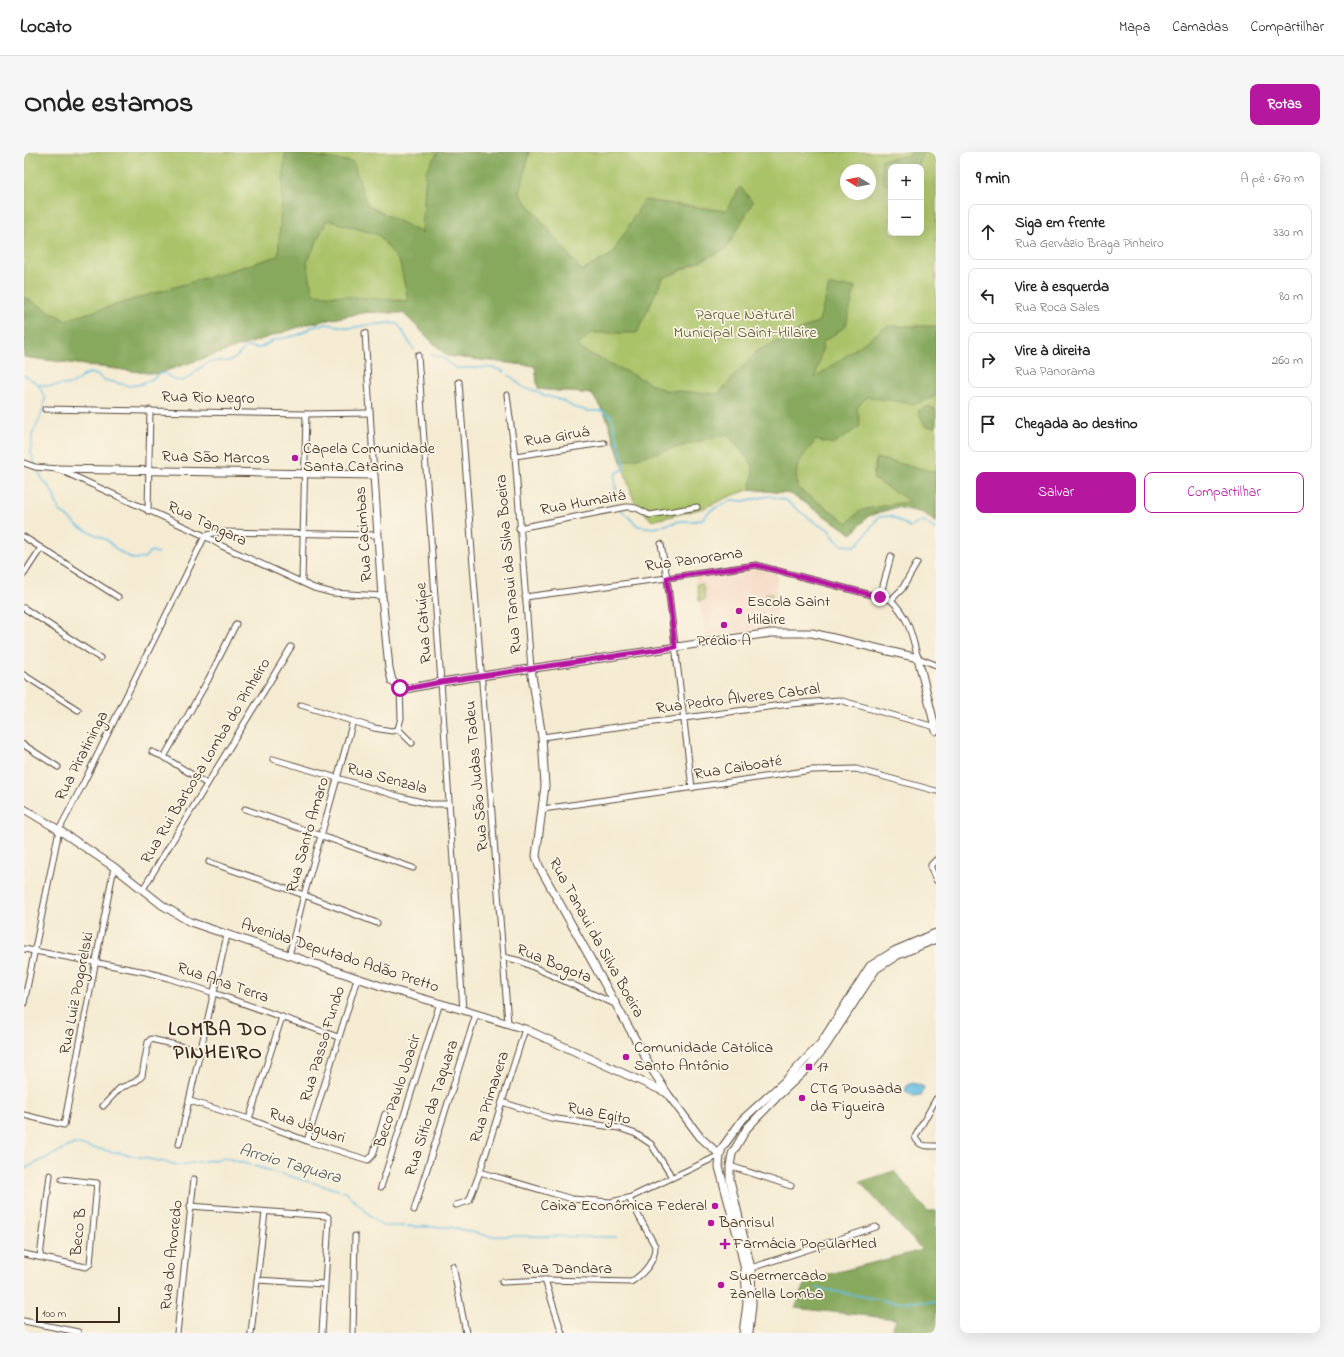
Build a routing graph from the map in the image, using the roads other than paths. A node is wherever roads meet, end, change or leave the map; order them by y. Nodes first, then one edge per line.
1 (364, 333) dead end
2 (418, 355) dead end
3 (459, 382) dead end
4 (507, 395) dead end
5 (45, 409) dead end
6 (150, 410) junction
7 (370, 413) junction
8 (306, 414) junction
9 (604, 443) dead end
10 (514, 456) junction
11 (24, 462) edge
12 (58, 469) junction
13 (150, 471) junction
14 (304, 473) junction
15 (374, 475) junction
16 (697, 507) dead end
17 (148, 511) junction
18 (519, 528) junction
19 (303, 534) junction
20 (378, 535) junction
21 (205, 536) junction
22 (24, 537) edge
23 (661, 544) dead end
24 (41, 548) junction
25 (891, 556) dead end
26 (917, 563) dead end
27 (24, 574) edge
28 (667, 578) junction
29 (302, 582) junction
30 (118, 596) dead end
31 (382, 596) junction
32 (525, 597) junction
33 (880, 597) junction
34 (891, 600) junction
35 (24, 608) edge
36 (236, 624) dead end
37 (291, 647) dead end
38 (675, 647) junction
39 (100, 658) dead end
40 (918, 658) junction
41 (936, 665) edge
42 (531, 669) junction
43 (24, 675) edge
44 (482, 676) junction
45 (441, 682) junction
46 (400, 688) junction
47 (301, 705) dead end
48 (78, 710) dead end
49 (684, 718) junction
50 (353, 721) junction
51 (398, 729) junction
52 (935, 729) edge
53 (542, 737) junction
54 (412, 743) dead end
55 (24, 745) edge
56 (152, 752) dead end
57 (164, 757) junction
58 (273, 759) dead end
59 (58, 767) dead end
60 (337, 779) junction
61 (207, 784) junction
62 (692, 788) junction
63 (936, 791) edge
64 (449, 804) junction
65 (24, 809) edge
66 (245, 809) dead end
67 (543, 809) junction
68 (59, 830) junction
69 (321, 836) junction
70 (936, 860) edge
71 (209, 862) dead end
72 (114, 867) junction
73 (413, 868) dead end
74 (936, 880) edge
75 (143, 889) junction
76 (304, 895) junction
77 (377, 923) dead end
78 (936, 933) edge
79 (227, 934) junction
80 (936, 939) edge
81 (24, 949) edge
82 (34, 951) junction
83 (289, 956) junction
84 (504, 957) junction
85 (96, 963) junction
86 (357, 978) junction
87 (214, 993) junction
88 (24, 1003) edge
89 (440, 1003) junction
90 (616, 1004) junction
91 (463, 1010) junction
92 (476, 1014) junction
93 (282, 1017) junction
94 (508, 1023) junction
95 (525, 1029) junction
96 (338, 1037) junction
97 (200, 1051) junction
98 (667, 1093) junction
99 (936, 1100) edge
100 (190, 1101) junction
101 (502, 1102) junction
102 (103, 1106) dead end
103 (385, 1114) dead end
104 (24, 1115) edge
105 (248, 1119) junction
106 (306, 1141) junction
107 (179, 1144) dead end
108 (936, 1146) edge
109 (721, 1152) junction
110 (732, 1154) junction
111 (730, 1166) junction
112 (719, 1167) junction
113 (480, 1172) junction
114 (50, 1175) dead end
115 (672, 1177) junction
116 (62, 1179) dead end
117 (194, 1179) dead end
118 (791, 1186) dead end
119 (381, 1187) dead end
120 (629, 1198) junction
121 (456, 1205) dead end
122 (190, 1206) junction
123 (414, 1210) dead end
124 (265, 1212) junction
125 (876, 1227) dead end
126 (355, 1236) dead end
127 (24, 1254) edge
128 (40, 1257) junction
129 (453, 1266) dead end
130 (751, 1268) junction
131 (257, 1280) junction
132 (545, 1280) junction
133 (502, 1282) dead end
134 (324, 1284) junction
135 (24, 1321) edge
136 (78, 1332) dead end
137 (177, 1333) edge
138 (251, 1333) edge
139 (322, 1333) edge
140 (353, 1333) edge
141 (466, 1333) edge
142 (562, 1333) edge
143 (743, 1333) edge
144 (749, 1333) edge

1 - 7 street, Rua Cacimbas
2 - 45 street, Rua Catuípe
3 - 44 street, Rua São Judas Tadeu
4 - 10 street, Rua Tanaui da Silva Boeira
5 - 6 street, Rua Rio Negro
6 - 8 street, Rua Rio Negro
6 - 13 street
7 - 8 street, Rua Rio Negro
7 - 15 street, Rua Cacimbas
8 - 14 street
9 - 10 street, Rua Giruá
10 - 18 street, Rua Tanaui da Silva Boeira
11 - 12 street, Rua Tangara
12 - 13 street, Rua São Marcos
12 - 17 street, Rua Tangara
13 - 14 street, Rua São Marcos
13 - 17 street
14 - 15 street, Rua São Marcos
14 - 19 street
15 - 20 street, Rua Cacimbas
16 - 18 street, Rua Humaitá
17 - 21 street, Rua Tangara
18 - 32 street, Rua Tanaui da Silva Boeira
19 - 20 street
19 - 21 street
19 - 29 street
20 - 31 street, Rua Cacimbas
21 - 29 street, Rua Tangara
21 - 68 street, Rua Piratininga
22 - 24 street
23 - 28 street
24 - 27 street
24 - 30 street
25 - 33 street
26 - 34 street
28 - 32 street, Rua Panorama
28 - 33 street, Rua Panorama
28 - 38 street
29 - 31 street, Rua Tangara
31 - 46 street, Rua Cacimbas
32 - 42 street, Rua Tanaui da Silva Boeira
33 - 34 street, Rua Panorama
34 - 40 street
35 - 39 street
36 - 57 street
37 - 61 street, Rua Rui Barbosa Lomba do Pinheiro
38 - 40 street
38 - 42 street
38 - 49 street
40 - 41 street
40 - 52 street
42 - 44 street
42 - 53 street, Rua Tanaui da Silva Boeira
43 - 48 street
44 - 45 street
44 - 84 street, Rua São Judas Tadeu
45 - 46 street
45 - 64 street, Rua Catuípe
46 - 51 street
47 - 50 street
49 - 52 street, Rua Pedro Álveres Cabral
49 - 53 street, Rua Pedro Álveres Cabral
49 - 62 street
50 - 51 street
50 - 60 street, Rua Santo Amaro
51 - 54 street
53 - 67 street, Rua Tanaui da Silva Boeira
55 - 59 street
56 - 57 street
57 - 61 street
58 - 60 street, Rua Senzala
60 - 64 street, Rua Senzala
60 - 69 street, Rua Santo Amaro
61 - 75 street, Rua Rui Barbosa Lomba do Pinheiro
62 - 63 street, Rua Caiboaté
62 - 67 street, Rua Caiboaté
64 - 91 street, Rua Catuípe
65 - 68 street, Avenida Deputado Adão Pretto
66 - 69 street
67 - 90 street, Rua Tanaui da Silva Boeira
68 - 72 street, Avenida Deputado Adão Pretto
68 - 82 street, Rua Piratininga
69 - 73 street
69 - 76 street, Rua Santo Amaro
70 - 74 street
71 - 76 street
72 - 75 street, Avenida Deputado Adão Pretto
72 - 85 street, Rua Luiz Pogorelski
75 - 79 street, Avenida Deputado Adão Pretto
76 - 77 street
76 - 83 street, Rua Santo Amaro
78 - 109 street
79 - 83 street, Avenida Deputado Adão Pretto
79 - 87 street
80 - 110 street
81 - 82 street, Rua Ana Terra
82 - 85 street, Rua Ana Terra
82 - 88 street, Rua Piratininga
83 - 86 street, Avenida Deputado Adão Pretto
84 - 90 street, Rua Bogota
84 - 94 street, Rua São Judas Tadeu
85 - 87 street, Rua Ana Terra
85 - 104 street, Rua Luiz Pogorelski
86 - 89 street, Avenida Deputado Adão Pretto
86 - 96 street, Rua Passo Fundo
87 - 93 street, Rua Ana Terra
87 - 97 street
89 - 91 street, Avenida Deputado Adão Pretto
89 - 119 street, Beco Paulo Joacir
90 - 98 street, Rua Tanaui da Silva Boeira
91 - 92 street, Avenida Deputado Adão Pretto
92 - 94 street, Avenida Deputado Adão Pretto
92 - 123 street, Rua Sítio da Taquara
93 - 96 street, Rua Ana Terra
93 - 105 street
94 - 95 street, Avenida Deputado Adão Pretto
95 - 98 street, Avenida Deputado Adão Pretto
95 - 101 street, Rua Primavera
96 - 106 street, Rua Passo Fundo
97 - 100 street
97 - 102 street
98 - 109 street, Rua Tanaui da Silva Boeira
99 - 108 street
100 - 105 street, Rua Jaguari
100 - 107 street
101 - 113 street, Rua Primavera
101 - 115 street, Rua Egito
103 - 106 street, Rua Jaguari
105 - 106 street, Rua Jaguari
109 - 110 street, Rua Tanaui da Silva Boeira
109 - 112 street
109 - 115 street
110 - 111 street
111 - 112 street
111 - 118 street
111 - 130 street
112 - 143 street
113 - 120 street
113 - 121 street, Rua Primavera
114 - 128 street
115 - 120 street
116 - 128 street, Beco B
117 - 122 street, Rua do Arvoredo
120 - 132 street, Rua Dandara
122 - 124 street
122 - 137 street, Rua do Arvoredo
124 - 131 street
124 - 134 street
125 - 130 street
126 - 140 street
127 - 128 street
129 - 141 street
130 - 144 street
131 - 134 street
131 - 138 street
132 - 133 street, Rua Dandara
132 - 142 street
134 - 139 street
135 - 136 street

